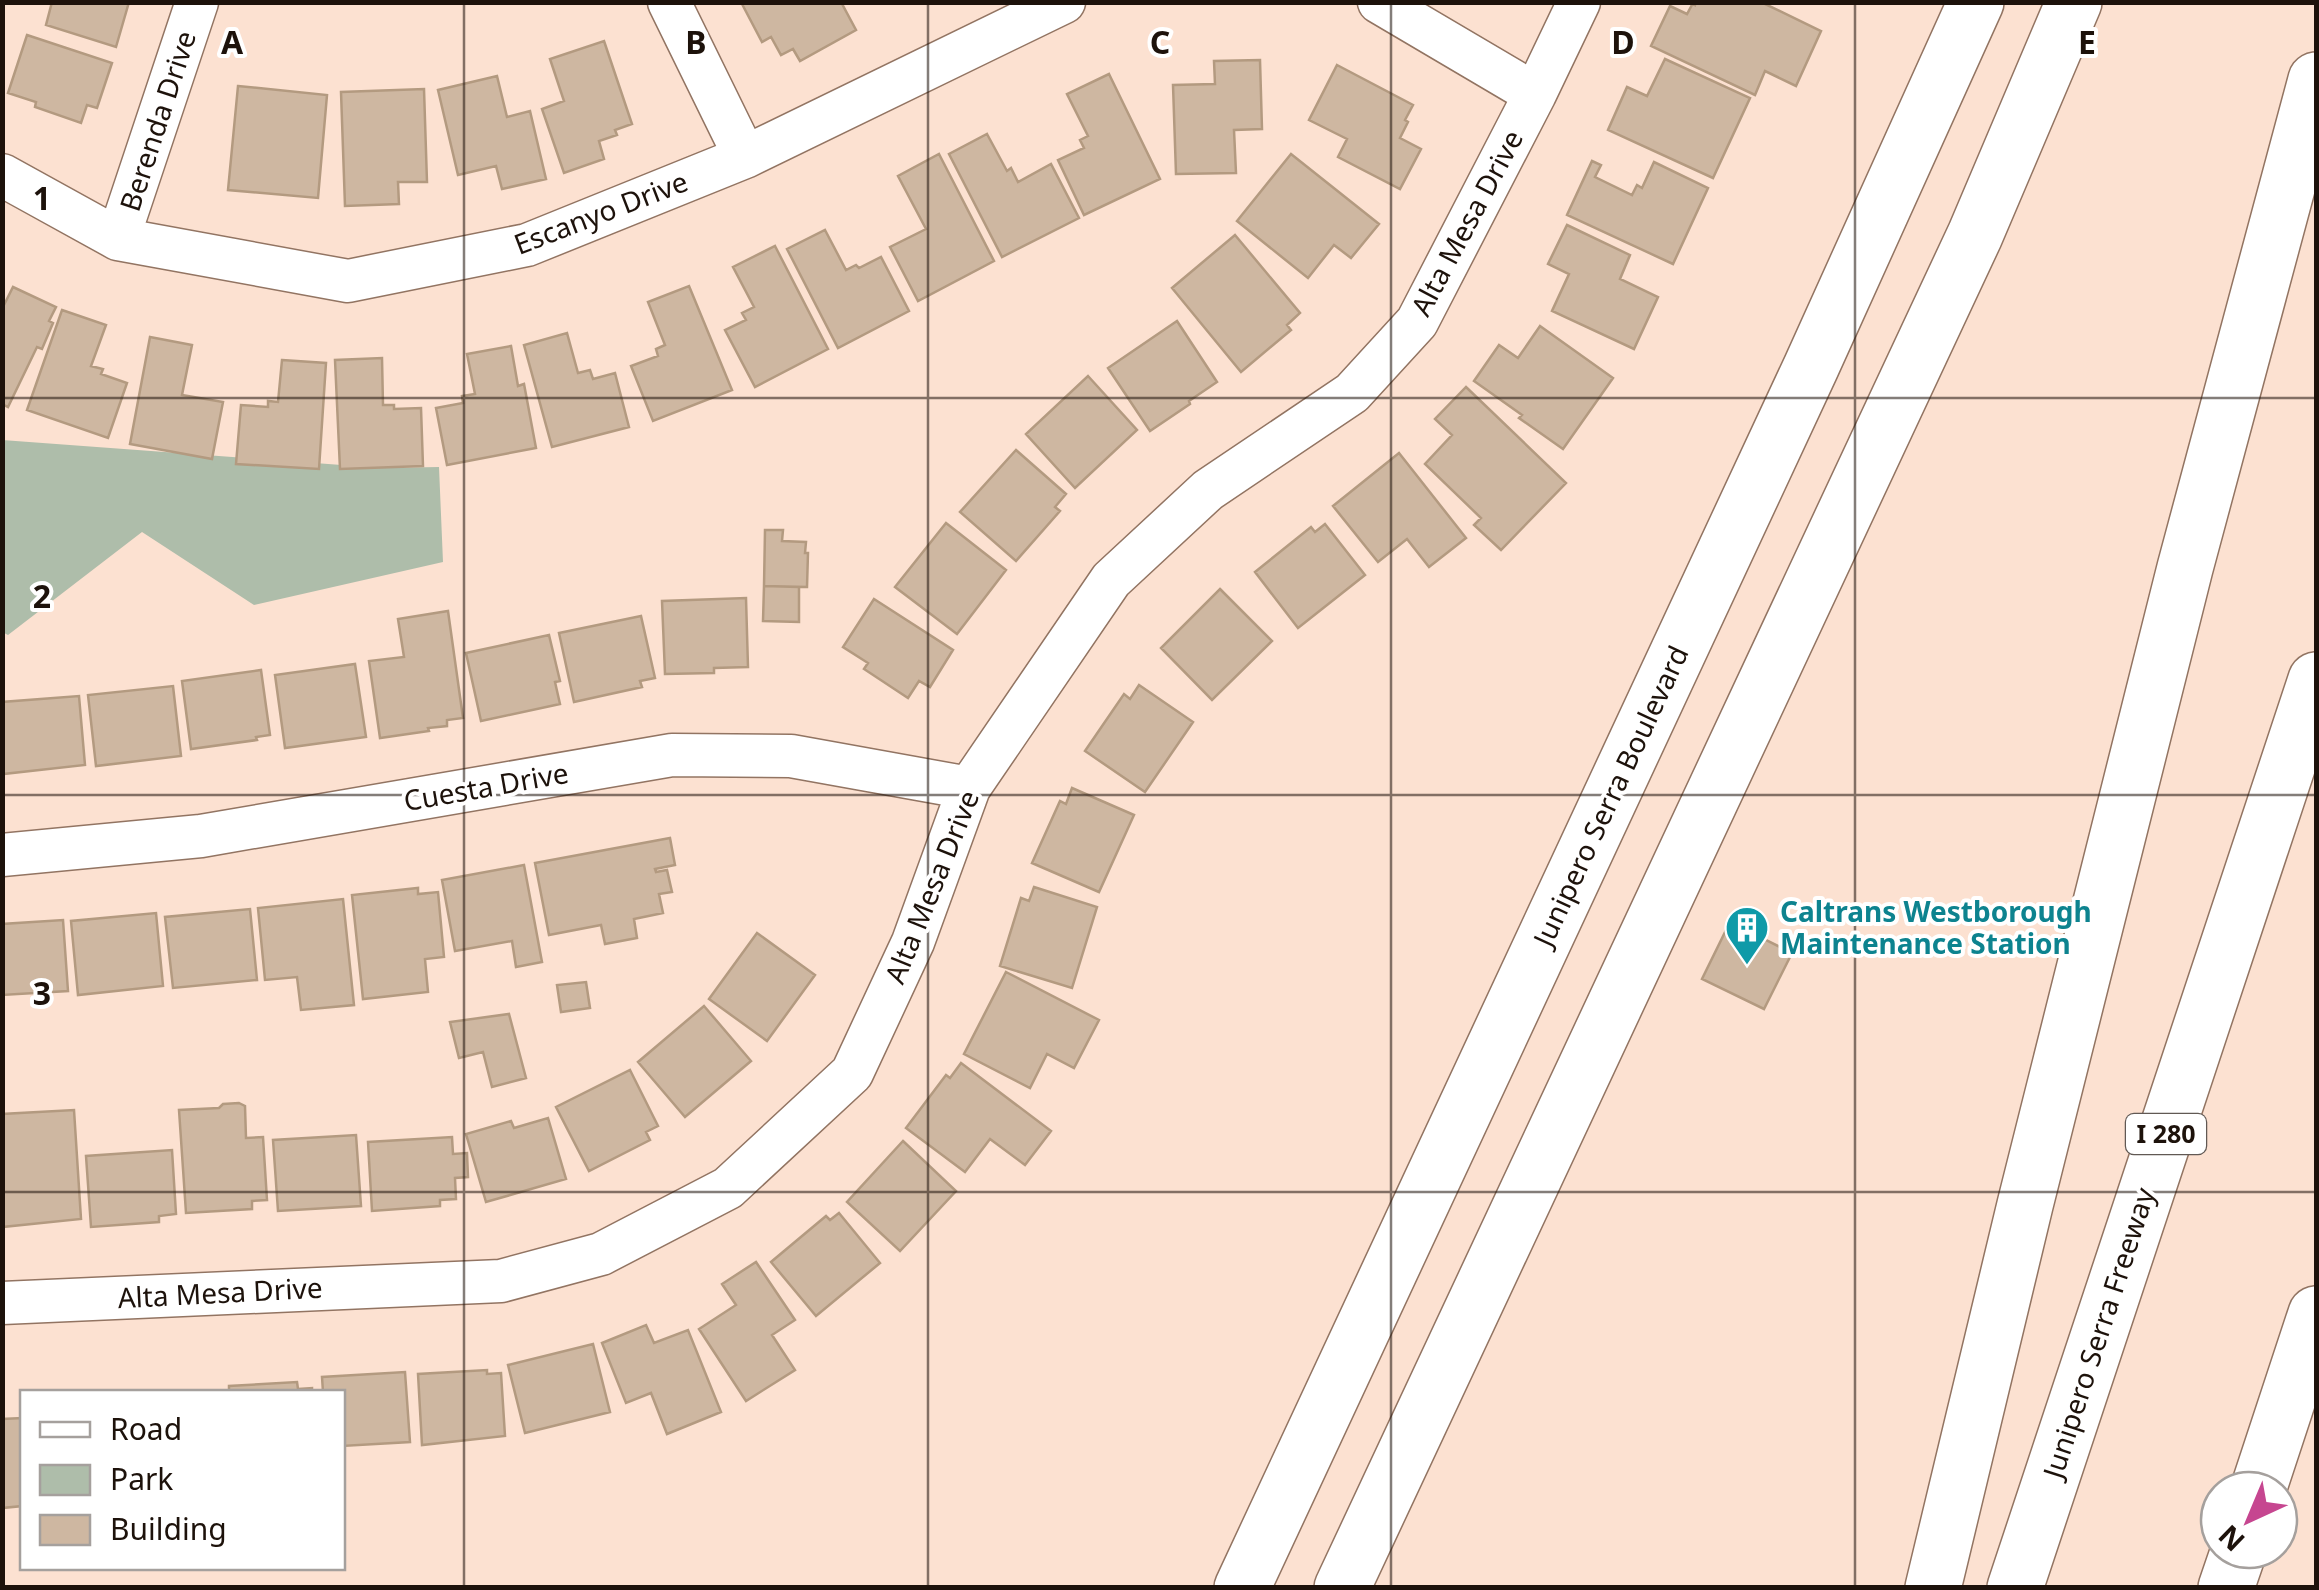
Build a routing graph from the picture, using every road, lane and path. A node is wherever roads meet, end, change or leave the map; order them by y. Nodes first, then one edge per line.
1 (197, 2) edge
2 (669, 2) edge
3 (1064, 2) edge
4 (1379, 2) edge
5 (1579, 2) edge
6 (1976, 2) edge
7 (2074, 2) edge
8 (2316, 80) edge
9 (1535, 94) junction
10 (745, 157) junction
11 (2, 175) edge
12 (118, 239) junction
13 (2316, 680) edge
14 (969, 788) junction
15 (2, 855) edge
16 (2, 1303) edge
17 (2316, 1314) edge
18 (2265, 1470) edge
19 (1242, 1588) edge
20 (1342, 1588) edge
21 (1933, 1588) edge
22 (2015, 1588) edge

1 - 12 street, Berenda Drive
2 - 10 street
3 - 10 street, Escanyo Drive
4 - 9 street
5 - 9 street, Alta Mesa Drive
6 - 19 main road, Junipero Serra Boulevard
7 - 20 main road
8 - 21 main road
9 - 14 street, Alta Mesa Drive
10 - 12 street, Escanyo Drive
11 - 12 street, Escanyo Drive
13 - 22 main road, Junipero Serra Freeway / I 280
14 - 15 street, Cuesta Drive
14 - 16 street, Alta Mesa Drive
17 - 18 main road

